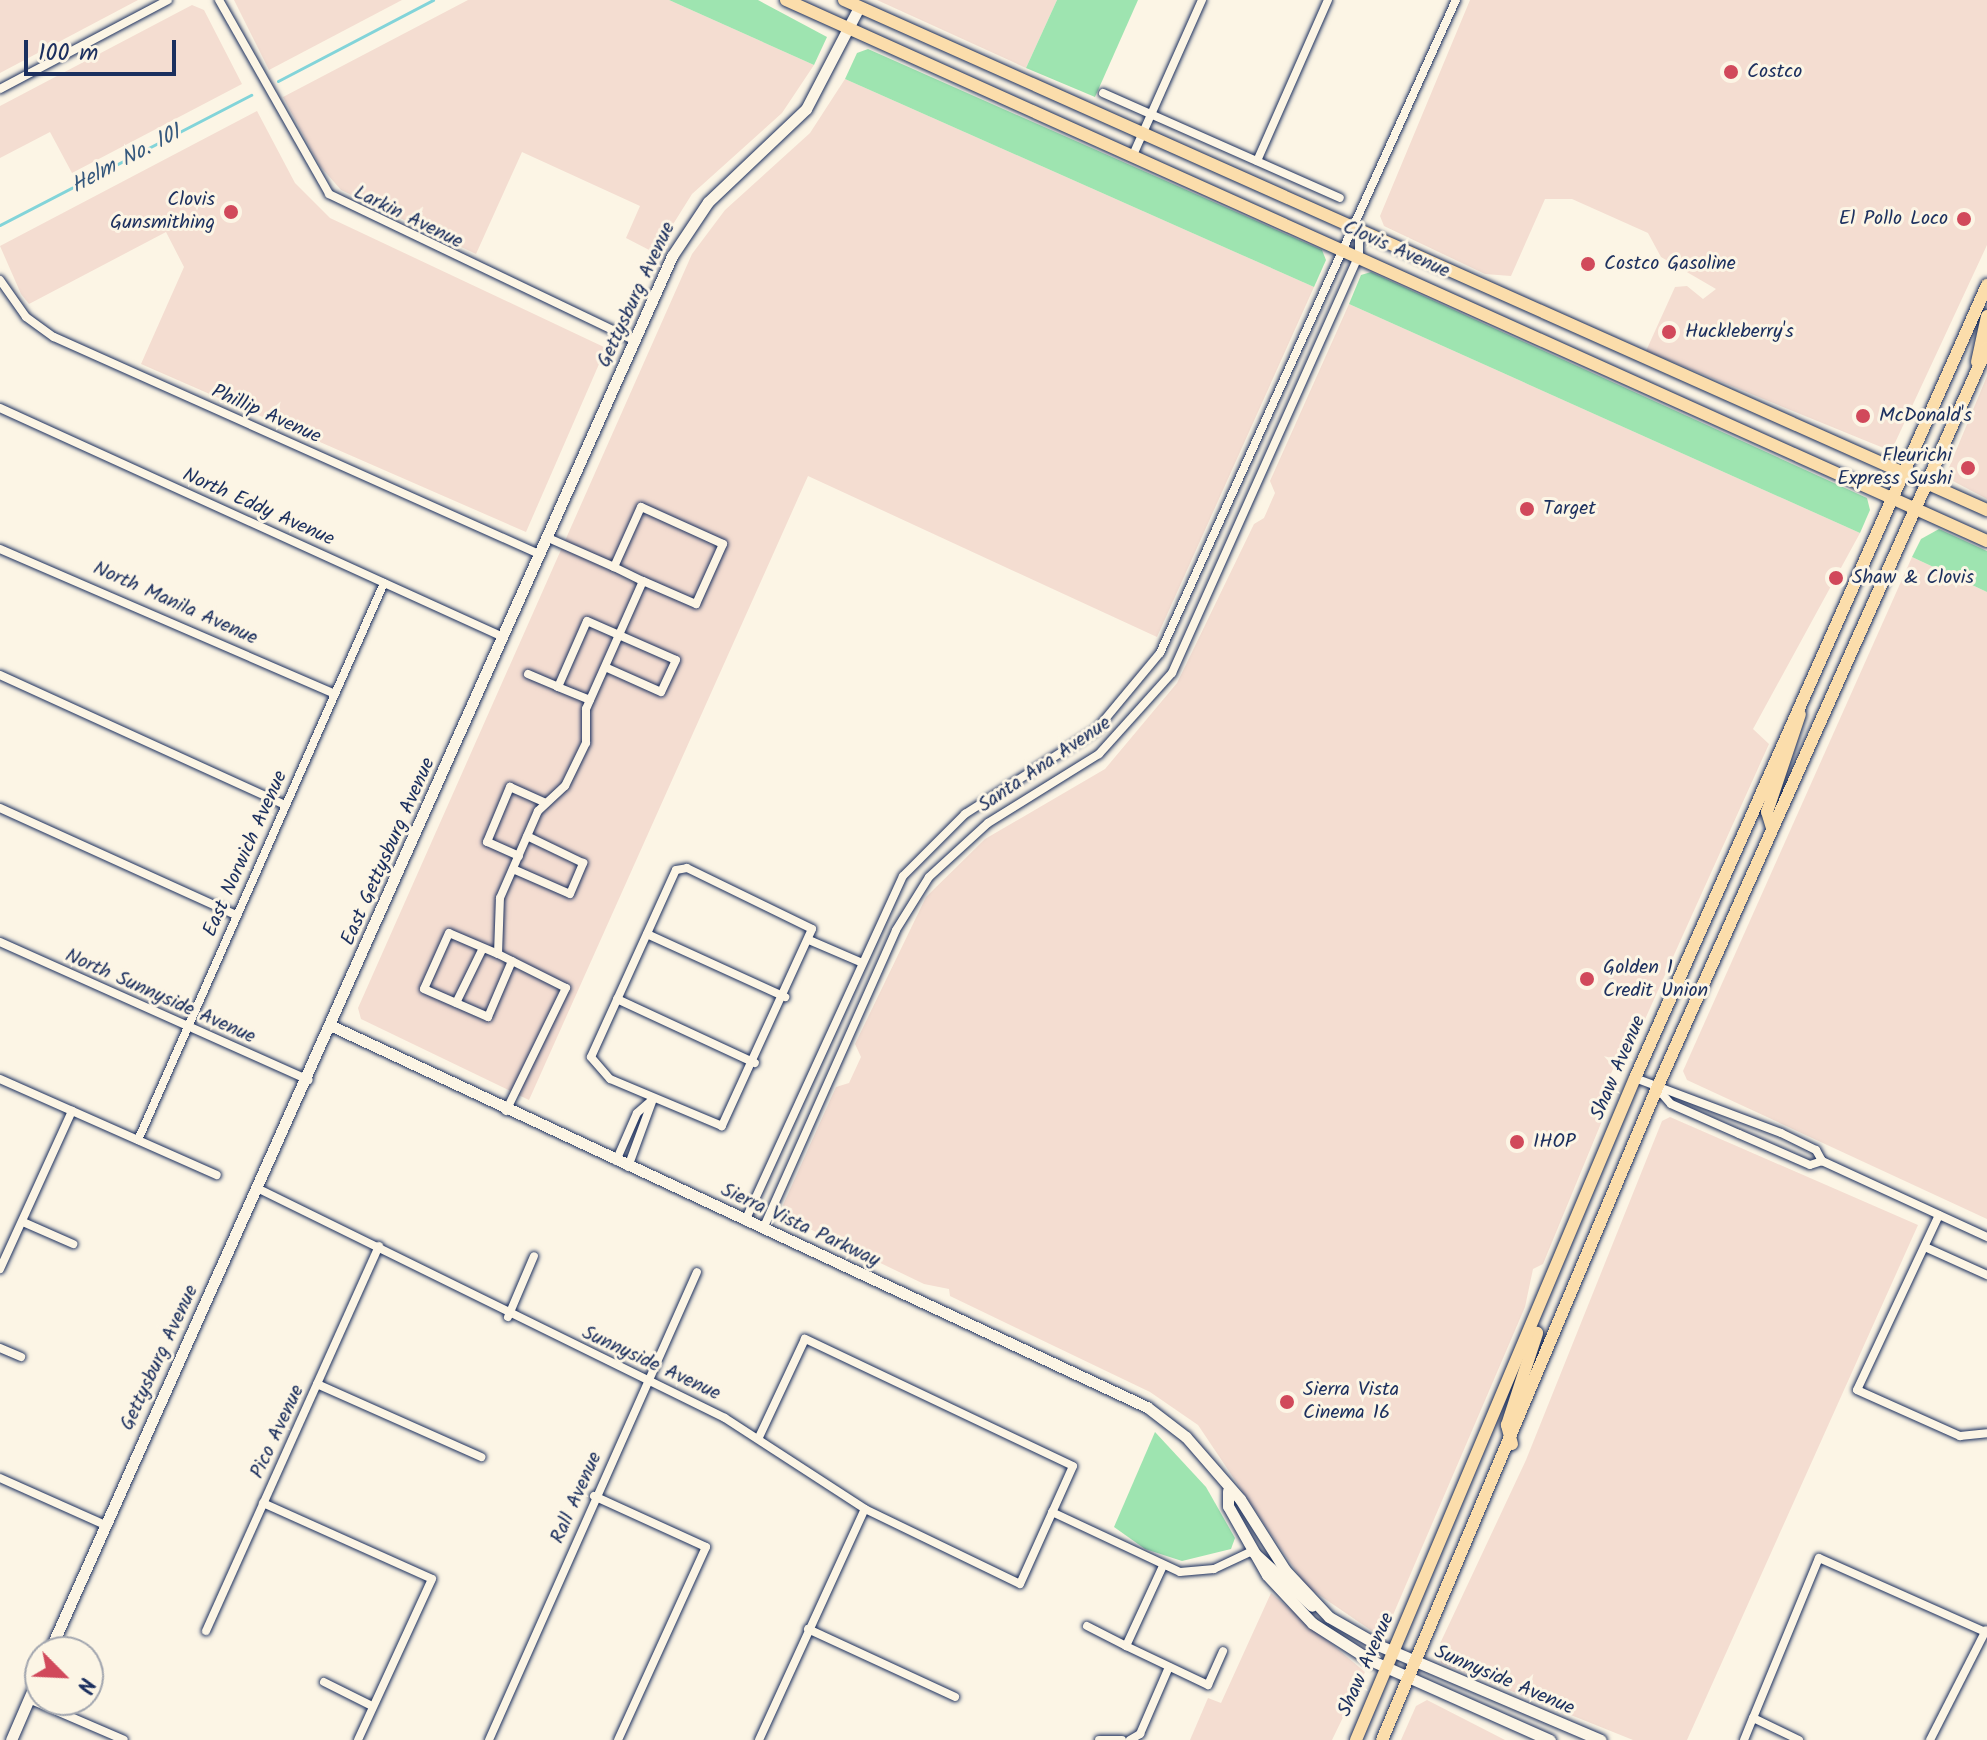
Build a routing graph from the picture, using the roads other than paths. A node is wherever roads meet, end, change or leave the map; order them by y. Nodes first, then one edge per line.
1 (168, 0) edge
2 (219, 0) edge
3 (786, 0) edge
4 (844, 0) edge
5 (1202, 0) edge
6 (1328, 0) edge
7 (1456, 0) edge
8 (860, 3) edge
9 (849, 28) junction
10 (0, 89) edge
11 (1103, 93) dead end
12 (1151, 114) junction
13 (1143, 132) junction
14 (1133, 155) junction
15 (1257, 161) junction
16 (1340, 198) dead end
17 (1359, 228) junction
18 (1342, 247) junction
19 (1359, 255) junction
20 (0, 280) edge
21 (1987, 285) edge
22 (1987, 316) edge
23 (634, 340) junction
24 (1987, 348) edge
25 (1975, 377) junction
26 (0, 408) edge
27 (1901, 472) junction
28 (1927, 484) junction
29 (1889, 497) junction
30 (1916, 509) junction
31 (1987, 510) edge
32 (546, 537) junction
33 (1987, 541) edge
34 (0, 549) edge
35 (539, 554) junction
36 (614, 567) junction
37 (643, 581) junction
38 (384, 583) junction
39 (619, 635) junction
40 (503, 637) junction
41 (605, 667) junction
42 (528, 674) dead end
43 (0, 675) edge
44 (558, 687) junction
45 (335, 694) junction
46 (1802, 699) junction
47 (590, 700) junction
48 (546, 803) junction
49 (285, 805) junction
50 (0, 808) edge
51 (1772, 828) junction
52 (527, 836) junction
53 (519, 856) junction
54 (513, 869) junction
55 (236, 915) junction
56 (647, 934) junction
57 (809, 940) junction
58 (0, 942) edge
59 (483, 948) junction
60 (498, 954) junction
61 (512, 961) junction
62 (860, 962) junction
63 (785, 997) junction
64 (617, 999) junction
65 (456, 1003) junction
66 (332, 1026) junction
67 (187, 1027) junction
68 (755, 1063) junction
69 (1635, 1078) junction
70 (0, 1079) edge
71 (308, 1080) junction
72 (1657, 1088) junction
73 (653, 1099) junction
74 (72, 1111) junction
75 (506, 1111) junction
76 (138, 1140) junction
77 (616, 1161) junction
78 (1822, 1161) junction
79 (628, 1167) junction
80 (217, 1175) dead end
81 (259, 1189) junction
82 (1939, 1215) junction
83 (745, 1221) junction
84 (23, 1222) junction
85 (763, 1229) junction
86 (1987, 1237) edge
87 (73, 1244) dead end
88 (379, 1246) junction
89 (1925, 1247) junction
90 (534, 1256) dead end
91 (0, 1269) edge
92 (697, 1272) dead end
93 (1987, 1275) edge
94 (1540, 1314) junction
95 (508, 1317) junction
96 (0, 1348) edge
97 (21, 1357) dead end
98 (648, 1382) junction
99 (317, 1384) junction
100 (1987, 1433) edge
101 (759, 1437) junction
102 (1512, 1444) junction
103 (481, 1457) dead end
104 (0, 1478) edge
105 (1228, 1491) junction
106 (594, 1496) junction
107 (263, 1503) junction
108 (865, 1509) junction
109 (1052, 1512) junction
110 (103, 1524) junction
111 (1252, 1551) junction
112 (1162, 1568) junction
113 (1329, 1617) junction
114 (1087, 1626) dead end
115 (808, 1629) junction
116 (1986, 1630) edge
117 (206, 1631) dead end
118 (56, 1636) edge
119 (1126, 1646) junction
120 (1223, 1651) dead end
121 (1394, 1652) junction
122 (1416, 1662) junction
123 (1169, 1667) junction
124 (1387, 1668) junction
125 (1409, 1678) junction
126 (324, 1682) dead end
127 (955, 1697) dead end
128 (372, 1706) junction
129 (24, 1710) edge
130 (68, 1716) edge
131 (1753, 1718) junction
132 (11, 1740) edge
133 (124, 1740) edge
134 (358, 1740) edge
135 (489, 1740) edge
136 (618, 1740) edge
137 (759, 1740) edge
138 (1099, 1740) edge
139 (1122, 1740) edge
140 (1130, 1740) edge
141 (1356, 1740) edge
142 (1382, 1740) edge
143 (1550, 1740) edge
144 (1601, 1740) edge
145 (1744, 1740) edge
146 (1799, 1740) edge
147 (1930, 1740) edge

1 - 10 street
2 - 23 street, Larkin Avenue
3 - 9 main road, Clovis Avenue
4 - 8 main road, Clovis Avenue
5 - 12 street
6 - 15 street
7 - 17 street, Santa Ana Avenue
8 - 9 main road, Gettysburg Avenue
8 - 13 main road, Clovis Avenue
9 - 14 main road, Clovis Avenue
9 - 23 main road, Gettysburg Avenue
11 - 12 street
12 - 13 street
12 - 15 street
13 - 14 street
13 - 17 main road, Clovis Avenue
14 - 18 main road, Clovis Avenue
15 - 16 street
17 - 18 street, Santa Ana Avenue
17 - 19 street, Santa Ana Avenue
17 - 27 main road, Clovis Avenue
18 - 19 main road, Clovis Avenue
18 - 62 street, Santa Ana Avenue
19 - 29 main road, Clovis Avenue
19 - 85 street, Santa Ana Avenue
20 - 35 street, Phillip Avenue
21 - 27 main road, Shaw Avenue
22 - 25 main road
23 - 32 main road, Gettysburg Avenue
24 - 25 main road
25 - 28 main road
26 - 38 street, North Eddy Avenue
27 - 28 main road, Clovis Avenue
27 - 29 main road, Shaw Avenue
28 - 30 main road
28 - 31 main road, Clovis Avenue
29 - 30 main road, Clovis Avenue
29 - 46 main road, Shaw Avenue
30 - 33 main road, Clovis Avenue
30 - 51 main road
32 - 35 main road, Gettysburg Avenue
32 - 36 street
34 - 45 street, North Manila Avenue
35 - 40 main road, Gettysburg Avenue
36 - 37 street
36 - 37 street
37 - 39 street
38 - 40 street, North Eddy Avenue
38 - 45 street, East Norwich Avenue
39 - 41 street
39 - 41 street
39 - 44 street
40 - 66 main road, East Gettysburg Avenue
41 - 47 street
42 - 44 street
43 - 49 street
44 - 47 street
45 - 49 street, East Norwich Avenue
46 - 51 main road
46 - 69 main road, Shaw Avenue
47 - 48 street
48 - 52 street
48 - 53 street
49 - 55 street, East Norwich Avenue
50 - 55 street
51 - 72 main road
52 - 53 street
52 - 54 street
53 - 54 street
54 - 60 street
55 - 67 street, East Norwich Avenue
56 - 57 street
56 - 63 street
56 - 64 street
57 - 62 street
57 - 63 street
58 - 67 street, North Sunnyside Avenue
59 - 60 street
59 - 65 street
59 - 65 street
60 - 61 street
61 - 65 street
61 - 75 street
62 - 83 street, Santa Ana Avenue
63 - 68 street
64 - 68 street
64 - 73 street
66 - 71 main road, East Gettysburg Avenue
66 - 75 main road, Sierra Vista Parkway
67 - 71 street, North Sunnyside Avenue
67 - 76 street, East Norwich Avenue
68 - 73 street
69 - 72 street
69 - 94 main road, Shaw Avenue
70 - 74 street
71 - 81 main road, Gettysburg Avenue
72 - 78 street
72 - 78 street
72 - 102 main road
73 - 77 street
73 - 79 street
74 - 76 street
74 - 84 street
75 - 77 main road, Sierra Vista Parkway
76 - 80 street
77 - 79 main road, Sierra Vista Parkway
78 - 82 street
79 - 83 main road, Sierra Vista Parkway
81 - 88 street, Sunnyside Avenue
81 - 110 main road, Gettysburg Avenue
82 - 86 street
82 - 89 street
83 - 85 main road, Sierra Vista Parkway
84 - 87 street
84 - 91 street
85 - 105 main road, Sierra Vista Parkway
88 - 95 street, Sunnyside Avenue
88 - 99 street, Pico Avenue
89 - 93 street
89 - 100 street
90 - 95 street
92 - 98 street, Rall Avenue
94 - 102 main road
94 - 121 main road, Shaw Avenue
95 - 98 street, Sunnyside Avenue
96 - 97 street
98 - 101 street, Sunnyside Avenue
98 - 106 street, Rall Avenue
99 - 103 street
99 - 107 street, Pico Avenue
101 - 108 street, Sunnyside Avenue
101 - 109 street
102 - 122 main road
104 - 110 street
105 - 111 main road, Sierra Vista Parkway
105 - 113 main road, Sierra Vista Parkway
106 - 135 street, Rall Avenue
106 - 136 street
107 - 117 street, Pico Avenue
107 - 128 street
108 - 109 street, Sunnyside Avenue
108 - 115 street
109 - 112 street
110 - 118 main road, Gettysburg Avenue
111 - 112 street
111 - 113 main road
111 - 124 main road, Sierra Vista Parkway
112 - 119 street
113 - 121 main road, Sierra Vista Parkway
114 - 119 street
115 - 127 street
115 - 137 street
116 - 131 street
116 - 147 street
119 - 123 street
120 - 123 street
121 - 122 main road, Sunnyside Avenue
121 - 124 main road, Shaw Avenue
122 - 125 main road
122 - 144 main road, Sunnyside Avenue
123 - 140 street
124 - 125 main road, Sunnyside Avenue
124 - 141 main road, Shaw Avenue
125 - 142 main road
125 - 143 main road, Sunnyside Avenue
126 - 128 street
128 - 134 street
129 - 132 main road
130 - 133 street
131 - 145 street
131 - 146 street
138 - 139 street

